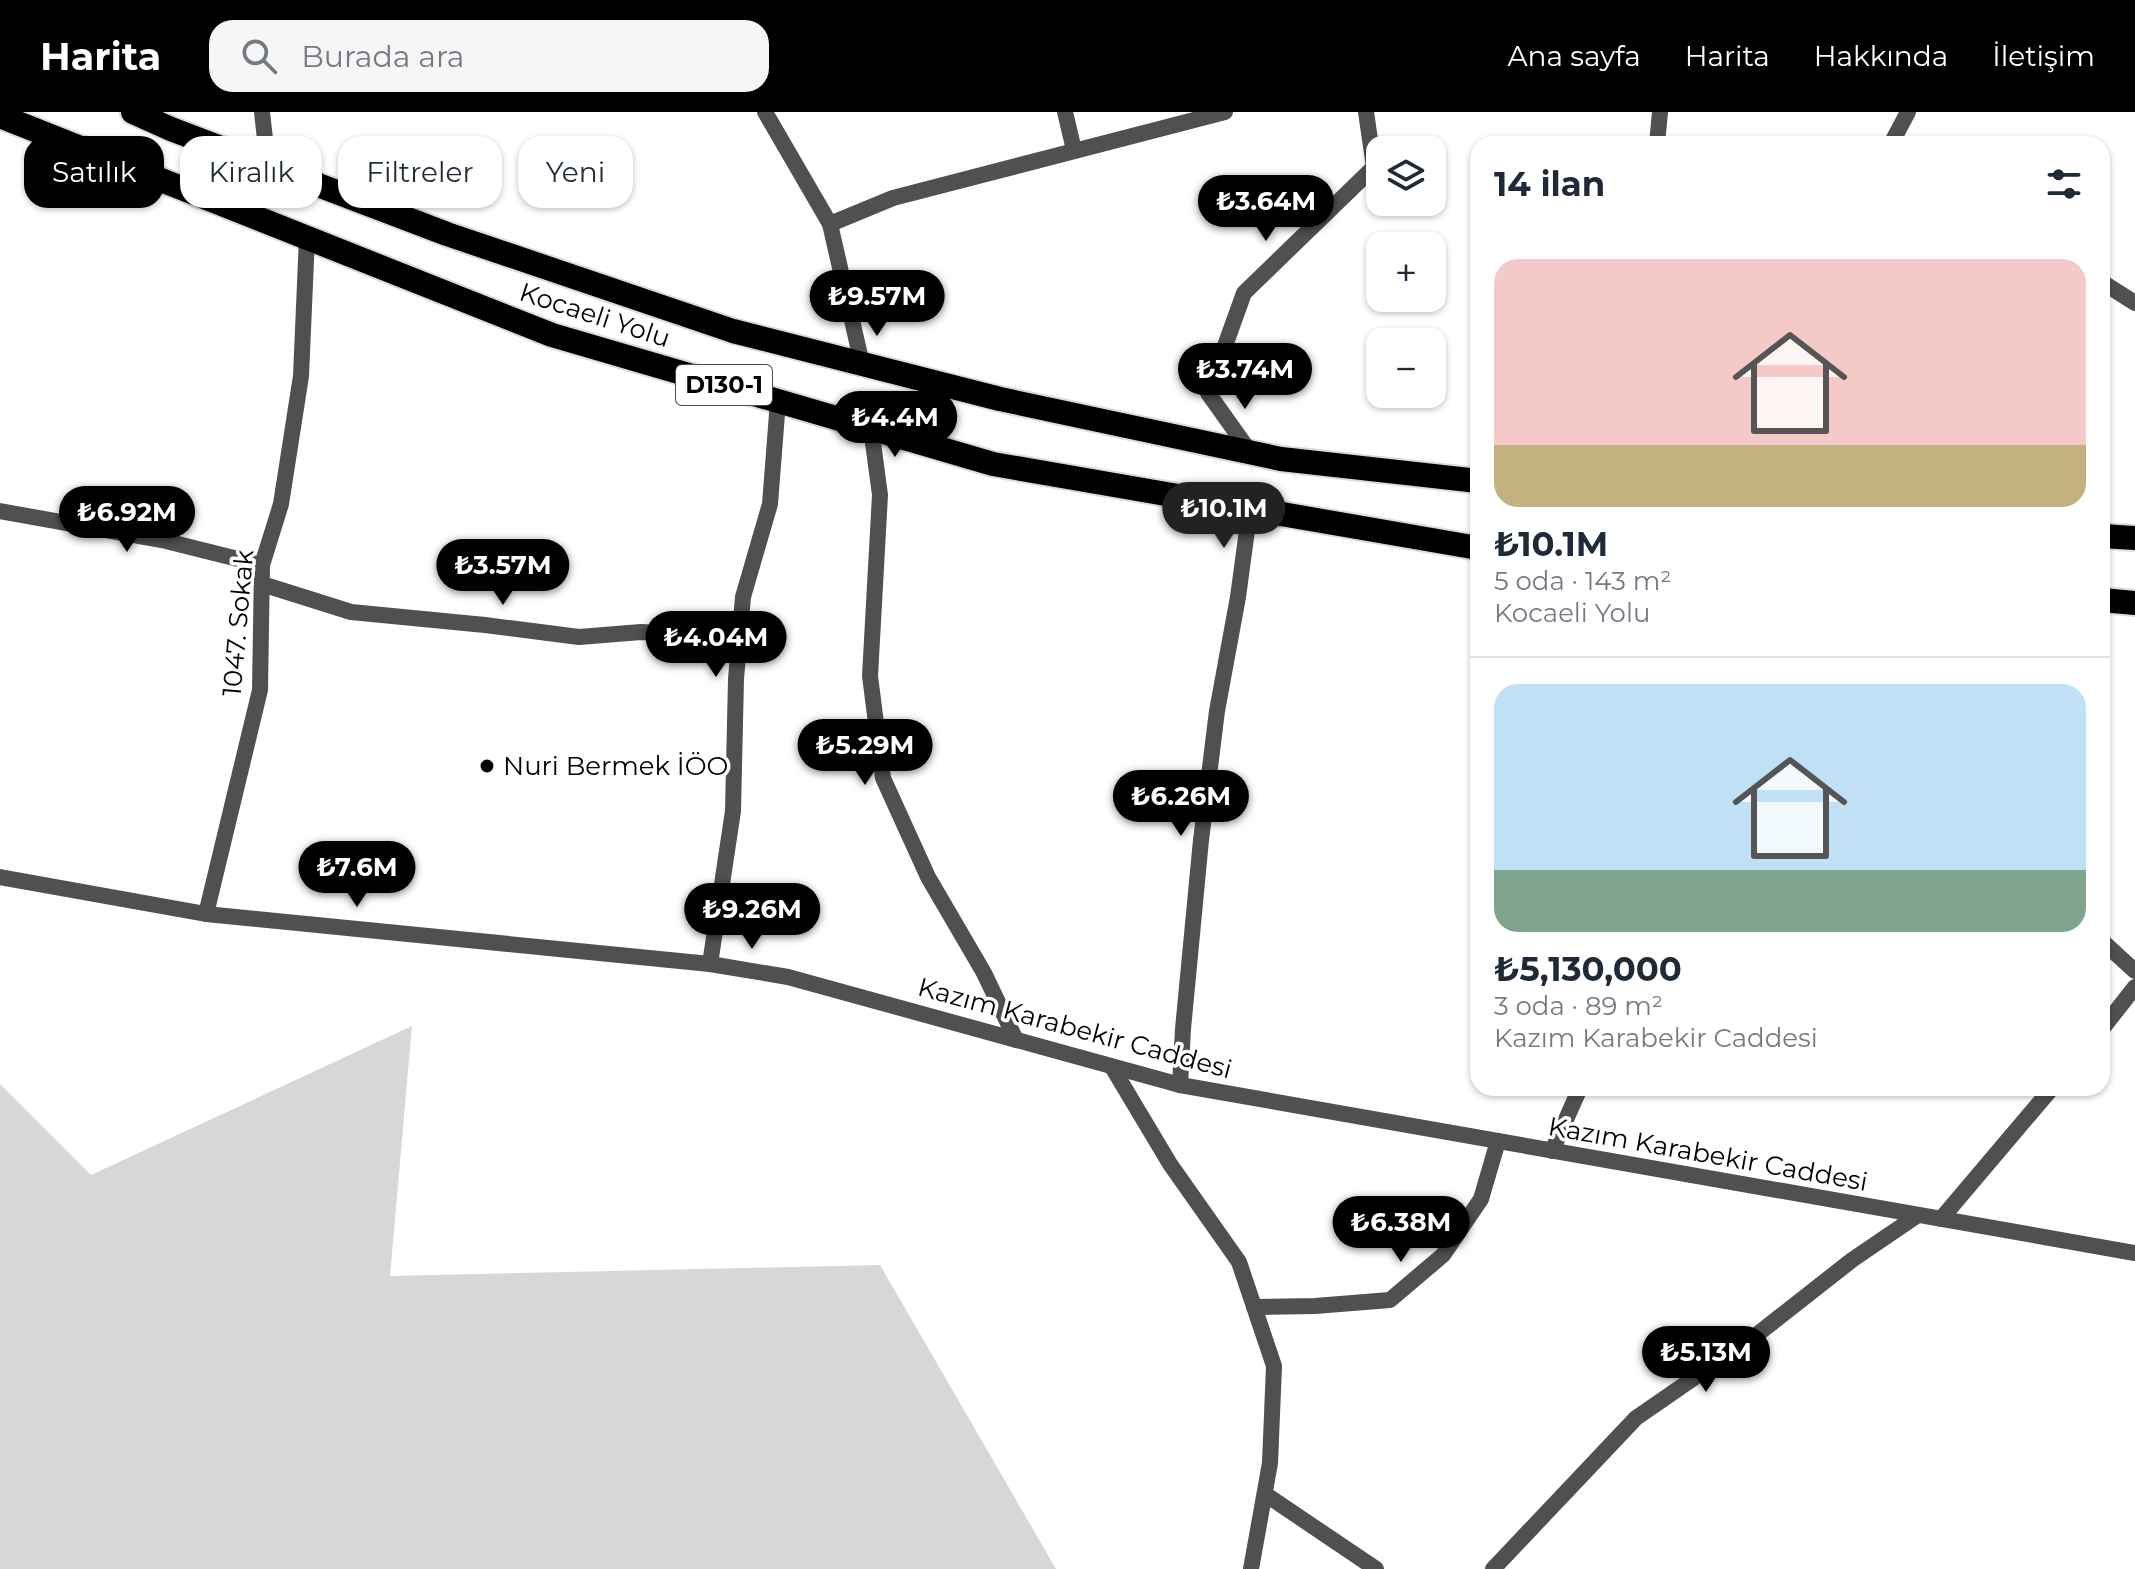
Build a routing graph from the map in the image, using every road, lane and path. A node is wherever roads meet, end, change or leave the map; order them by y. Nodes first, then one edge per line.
1 (133, 112) edge
2 (262, 112) edge
3 (765, 112) edge
4 (1065, 112) edge
5 (1225, 112) edge
6 (1366, 112) edge
7 (1660, 112) edge
8 (1908, 112) edge
9 (0, 116) edge
10 (1172, 118) edge
11 (189, 136) edge
12 (265, 136) edge
13 (1658, 136) edge
14 (1895, 136) edge
15 (1074, 150) junction
16 (322, 187) edge
17 (830, 224) junction
18 (307, 237) junction
19 (2110, 287) edge
20 (2135, 303) edge
21 (862, 364) junction
22 (778, 401) junction
23 (871, 428) junction
24 (1250, 452) junction
25 (1470, 480) edge
26 (1250, 508) junction
27 (0, 511) edge
28 (2110, 536) edge
29 (2135, 538) edge
30 (1470, 547) edge
31 (262, 565) junction
32 (262, 584) junction
33 (2110, 601) edge
34 (2135, 603) edge
35 (740, 637) junction
36 (0, 877) edge
37 (206, 914) junction
38 (2110, 948) edge
39 (710, 964) junction
40 (2135, 971) edge
41 (2135, 987) edge
42 (2110, 1019) edge
43 (1016, 1040) junction
44 (1112, 1067) junction
45 (1180, 1085) junction
46 (1576, 1096) edge
47 (2045, 1096) edge
48 (1498, 1141) junction
49 (1552, 1151) junction
50 (1918, 1215) junction
51 (1941, 1219) junction
52 (2135, 1253) edge
53 (1254, 1307) junction
54 (1265, 1494) junction
55 (1251, 1569) edge
56 (1376, 1569) edge
57 (1493, 1569) edge

1 - 11 highway, Kocaeli̇ Yolu / D130-1
2 - 12 street
3 - 17 street
4 - 15 street
5 - 10 street
6 - 24 street
7 - 13 street
8 - 14 street
9 - 18 highway, Kocaeli̇ Yolu / D130-1
10 - 15 street
15 - 17 street
16 - 21 highway, Kocaeli̇ Yolu / D130-1
17 - 21 street
18 - 22 highway, Kocaeli̇ Yolu / D130-1
18 - 31 street, 1047. Sokak
19 - 20 street
21 - 24 highway, Kocaeli̇ Yolu / D130-1
22 - 23 highway, Kocaeli̇ Yolu / D130-1
22 - 35 street
23 - 26 highway, Kocaeli̇ Yolu / D130-1
23 - 43 street
24 - 25 highway, Kocaeli̇ Yolu / D130-1
26 - 30 highway, Kocaeli̇ Yolu / D130-1
26 - 45 street
27 - 31 street
28 - 29 highway
31 - 32 street, 1047. Sokak
32 - 35 street
32 - 37 street, 1047. Sokak
33 - 34 highway
35 - 39 street
36 - 37 street, Kazım Karabekir Caddesi
37 - 39 street, Kazım Karabekir Caddesi
38 - 40 street
39 - 43 street, Kazım Karabekir Caddesi
41 - 42 street
43 - 44 street, Kazım Karabekir Caddesi
44 - 45 street, Kazım Karabekir Caddesi
44 - 53 street
45 - 48 street, Kazım Karabekir Caddesi
46 - 49 street
47 - 51 street
48 - 49 street, Kazım Karabekir Caddesi
48 - 53 street
49 - 50 street, Kazım Karabekir Caddesi
50 - 51 street, Kazım Karabekir Caddesi
50 - 57 street
51 - 52 street, Kazım Karabekir Caddesi
53 - 54 street
54 - 55 street
54 - 56 street

